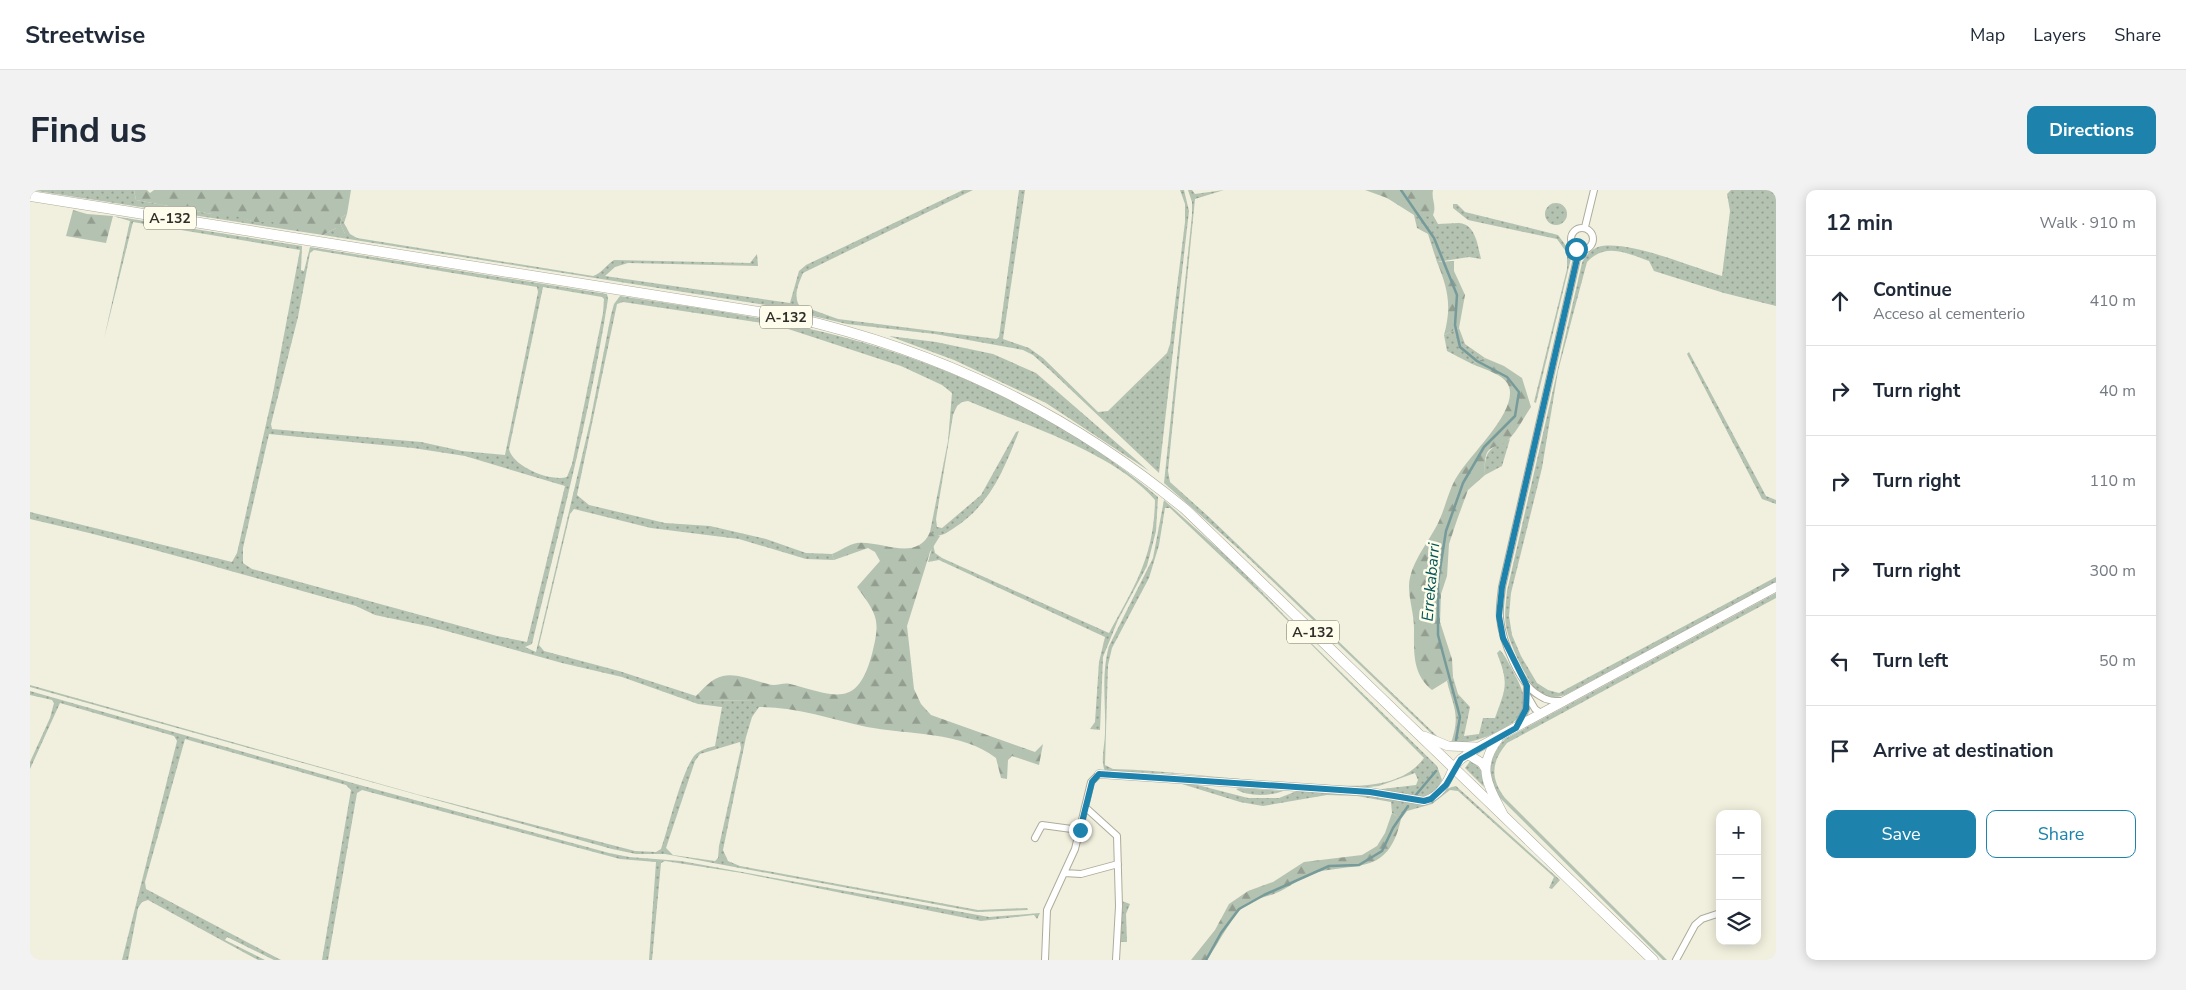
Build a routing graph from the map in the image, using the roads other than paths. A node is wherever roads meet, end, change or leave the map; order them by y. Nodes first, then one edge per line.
1 (1594, 190) edge
2 (30, 196) edge
3 (1585, 228) junction
4 (1579, 250) junction
5 (1776, 587) edge
6 (1527, 686) junction
7 (1534, 692) junction
8 (1527, 696) junction
9 (1564, 701) junction
10 (1541, 713) junction
11 (1516, 728) junction
12 (1414, 731) junction
13 (1502, 735) junction
14 (1479, 747) junction
15 (1467, 754) junction
16 (1453, 768) junction
17 (1485, 768) junction
18 (1099, 774) joint
19 (1085, 807) junction
20 (1506, 818) junction
21 (1080, 830) junction
22 (1035, 838) dead end
23 (1118, 864) junction
24 (1064, 873) junction
25 (1716, 914) edge
26 (1045, 960) edge
27 (1116, 960) edge
28 (1654, 960) edge
29 (1676, 960) edge

1 - 3 street
2 - 12 main road, A-132
3 - 4 street
3 - 4 street
4 - 6 street
5 - 9 main road
6 - 7 street
6 - 8 street
7 - 9 street
7 - 10 street
8 - 10 street
8 - 11 street
9 - 10 main road
10 - 11 main road
11 - 13 main road
12 - 14 main road
12 - 16 main road, A-132
13 - 14 main road
13 - 17 main road
14 - 15 main road
15 - 16 main road
15 - 17 main road
16 - 18 street
16 - 20 main road, A-132
17 - 20 main road
18 - 19 street
19 - 21 street
19 - 23 street
20 - 28 main road, A-132
21 - 22 street
21 - 24 street
23 - 24 street
23 - 27 street
24 - 26 street
25 - 29 street

